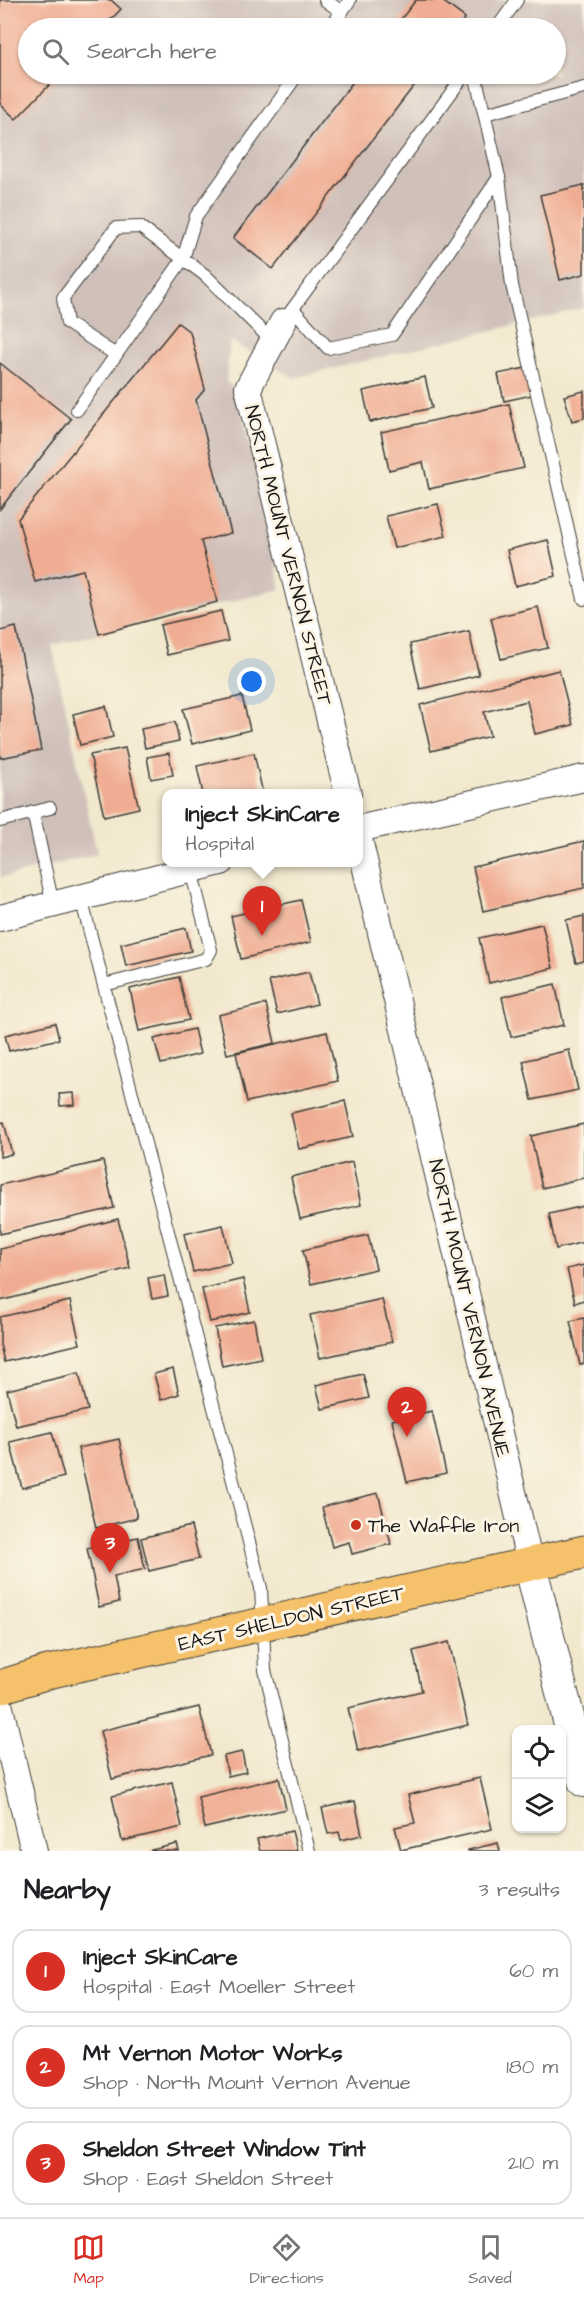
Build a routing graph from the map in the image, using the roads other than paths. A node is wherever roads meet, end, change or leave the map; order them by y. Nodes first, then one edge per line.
1 (325, 0) edge
2 (350, 0) edge
3 (517, 0) edge
4 (342, 12) junction
5 (338, 18) edge
6 (504, 18) edge
7 (291, 84) edge
8 (458, 84) edge
9 (478, 84) edge
10 (584, 88) edge
11 (485, 114) junction
12 (499, 177) junction
13 (183, 260) junction
14 (283, 325) junction
15 (116, 355) junction
16 (76, 410) dead end
17 (584, 599) edge
18 (584, 778) edge
19 (347, 789) edge
20 (50, 808) dead end
21 (33, 812) junction
22 (0, 820) edge
23 (363, 828) edge
24 (363, 856) edge
25 (202, 867) edge
26 (191, 870) junction
27 (81, 898) junction
28 (53, 905) junction
29 (0, 918) edge
30 (104, 985) junction
31 (584, 1552) edge
32 (530, 1564) junction
33 (263, 1624) junction
34 (0, 1688) edge
35 (0, 1708) edge
36 (584, 1781) edge
37 (34, 1851) edge
38 (309, 1851) edge

1 - 4 lane
2 - 4 lane
3 - 6 lane
4 - 5 lane
7 - 13 lane
8 - 14 lane
9 - 11 lane
10 - 11 lane
11 - 12 lane
12 - 14 lane
12 - 17 lane
13 - 14 lane
13 - 15 lane
13 - 15 lane
14 - 19 street, NORTH MOUNT VERNON STREET
15 - 16 lane
18 - 23 street
20 - 21 lane
21 - 22 lane
21 - 28 lane
24 - 32 street, NORTH MOUNT VERNON AVENUE
25 - 26 street
26 - 27 street
26 - 30 lane
27 - 28 street
27 - 30 lane
28 - 29 street
30 - 33 lane
31 - 32 main road, EAST SHELDON STREET
32 - 33 main road, EAST SHELDON STREET
32 - 36 street, NORTH MOUNT VERNON AVENUE
33 - 34 main road, EAST SHELDON STREET
33 - 38 lane
35 - 37 street

